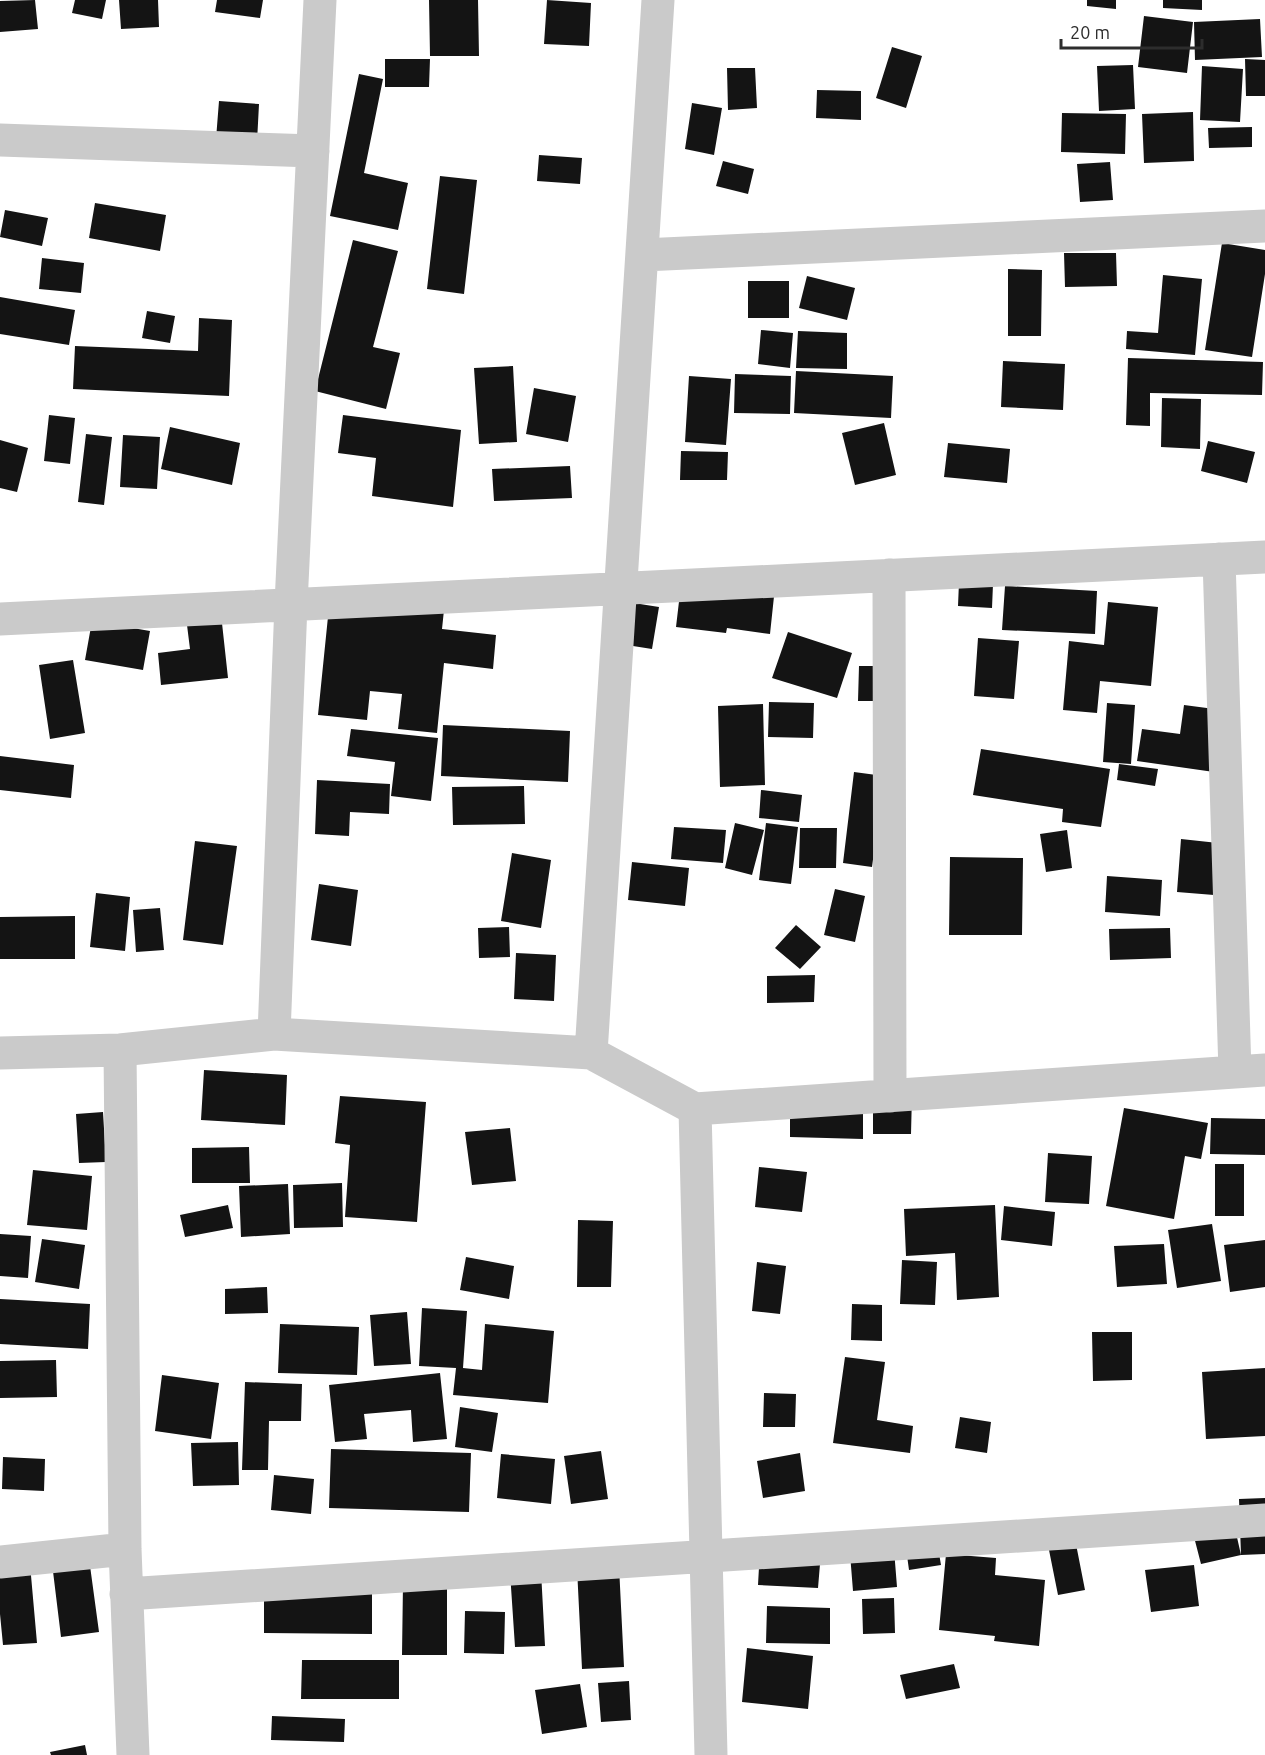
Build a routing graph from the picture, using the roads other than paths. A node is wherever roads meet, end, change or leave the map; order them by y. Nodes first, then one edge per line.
1 (320, 0) edge
2 (658, 0) edge
3 (0, 140) edge
4 (313, 151) junction
5 (1265, 226) edge
6 (643, 255) junction
7 (1265, 557) edge
8 (1219, 559) junction
9 (889, 575) junction
10 (622, 587) junction
11 (291, 604) junction
12 (0, 619) edge
13 (274, 1034) junction
14 (120, 1050) junction
15 (0, 1053) edge
16 (591, 1053) junction
17 (1250, 1071) edge
18 (890, 1096) junction
19 (695, 1109) junction
20 (1265, 1520) edge
21 (125, 1549) junction
22 (704, 1558) junction
23 (0, 1562) edge
24 (126, 1594) junction
25 (133, 1755) edge
26 (711, 1755) edge

1 - 4 street
2 - 6 street
3 - 4 street
4 - 11 street
5 - 6 street
6 - 10 street
7 - 8 street
8 - 9 street
8 - 17 street
9 - 10 street
9 - 18 street
10 - 11 street
10 - 16 street
11 - 12 street
11 - 13 street
13 - 14 street
13 - 16 street
14 - 15 street
14 - 21 street
16 - 19 street
17 - 18 street
18 - 19 street
19 - 22 street
20 - 22 street
21 - 23 street
21 - 24 street
22 - 24 street
22 - 26 street
24 - 25 street

